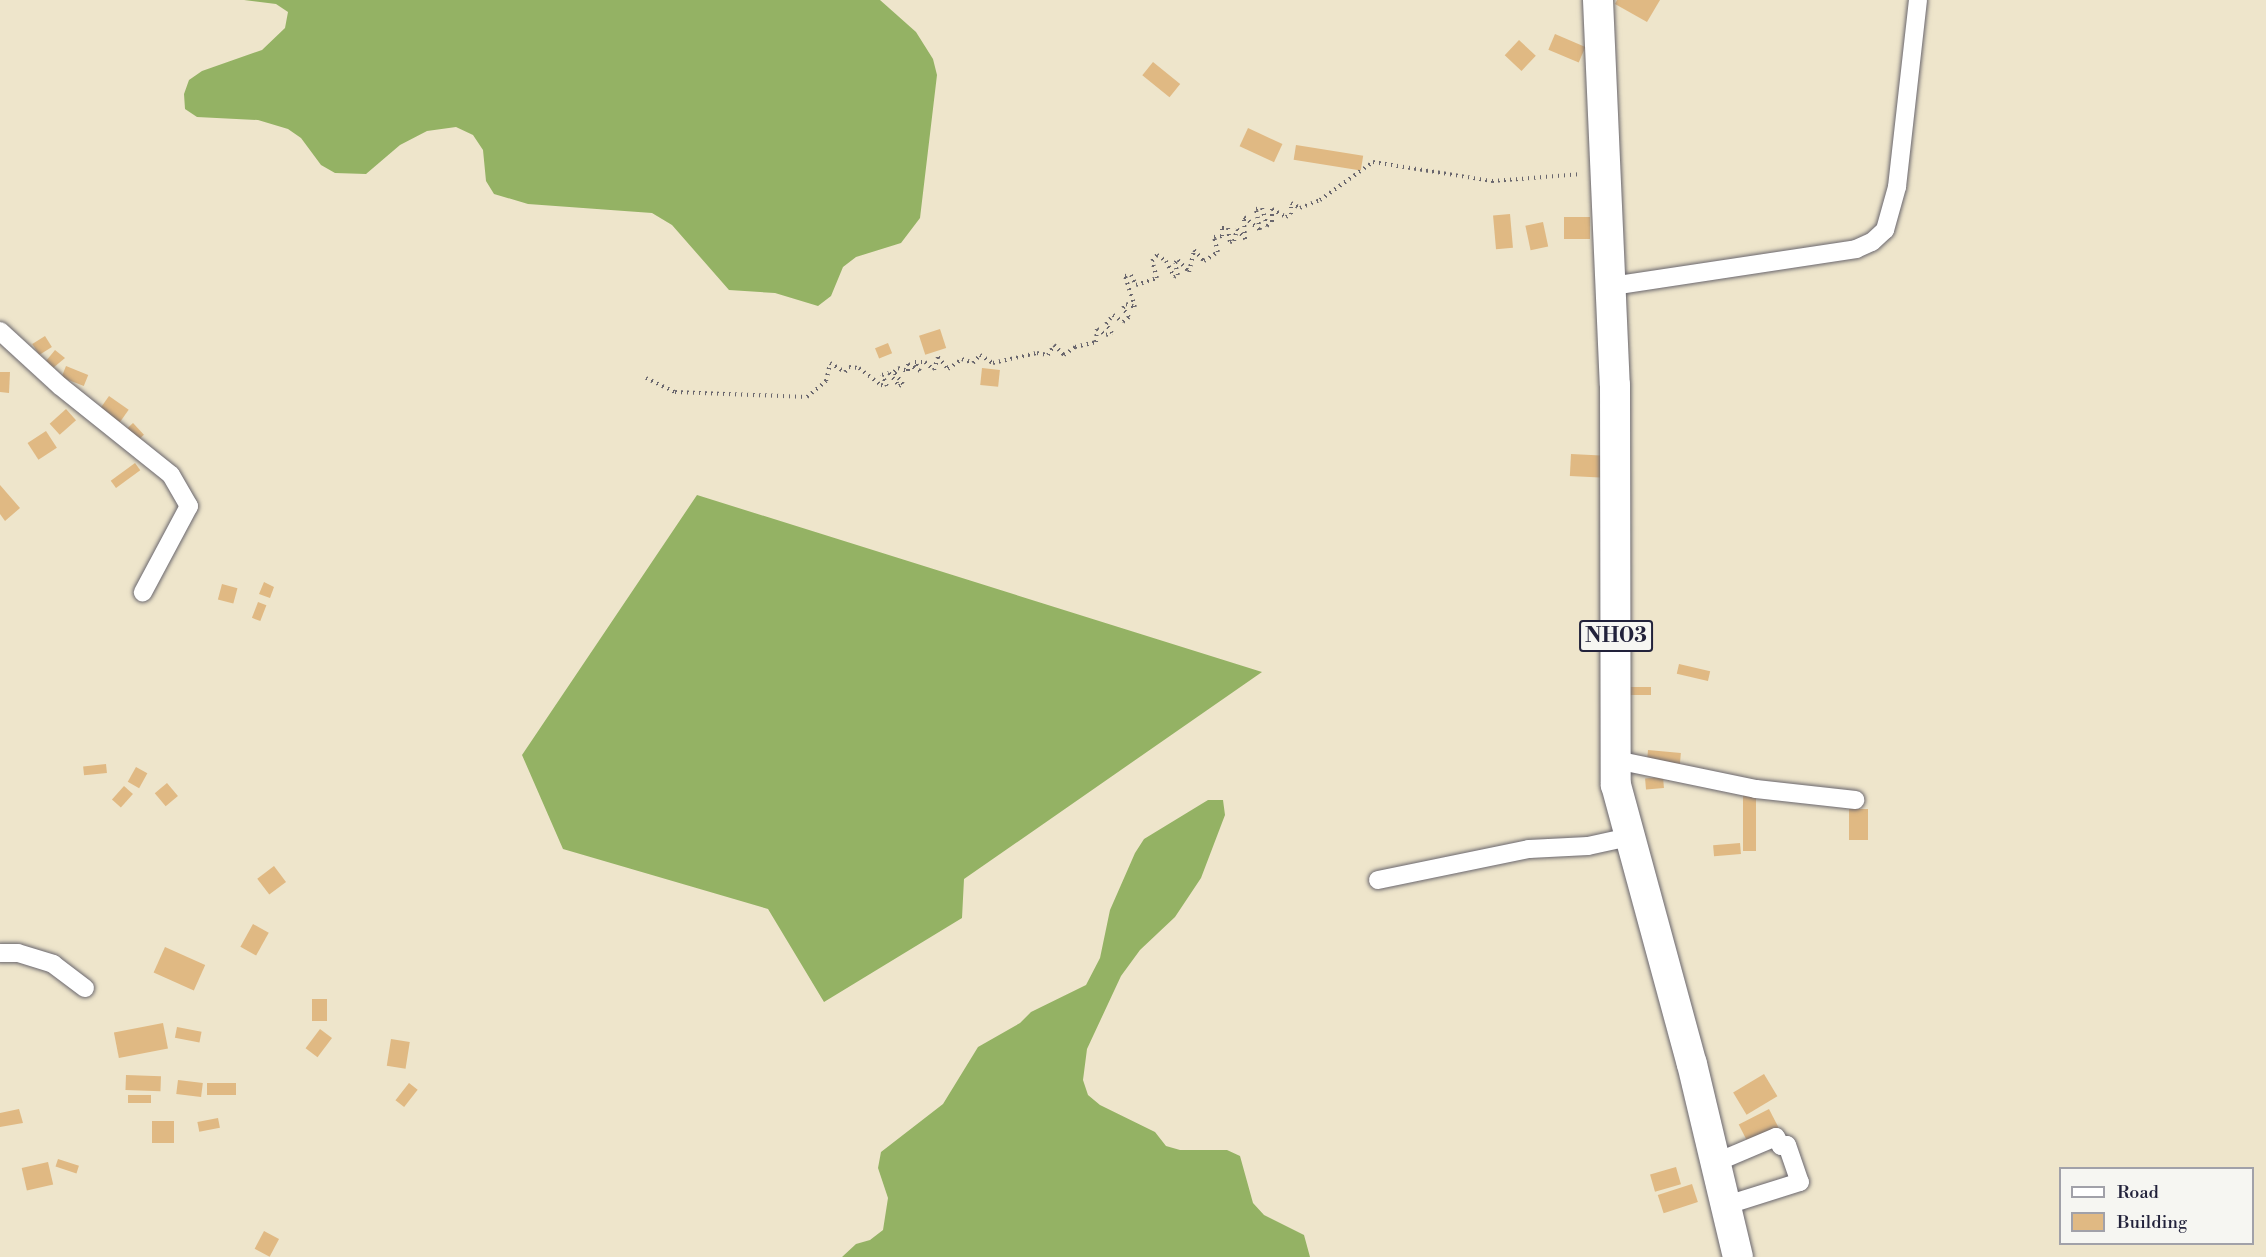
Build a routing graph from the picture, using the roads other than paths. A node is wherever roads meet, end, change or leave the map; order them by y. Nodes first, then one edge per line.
1 (1599, 0) edge
2 (1918, 0) edge
3 (1612, 286) junction
4 (0, 331) edge
5 (143, 592) dead end
6 (1616, 760) junction
7 (1854, 800) dead end
8 (1629, 837) junction
9 (1378, 880) dead end
10 (0, 954) edge
11 (84, 988) dead end
12 (1717, 1162) junction
13 (1727, 1205) junction
14 (1738, 1257) edge

1 - 3 main road, NH03
2 - 3 street
3 - 6 main road, NH03
4 - 5 street
6 - 7 street
6 - 8 main road, NH03
8 - 9 street
8 - 12 main road, NH03
10 - 11 street
12 - 13 main road, NH03
12 - 13 street
13 - 14 main road, NH03

